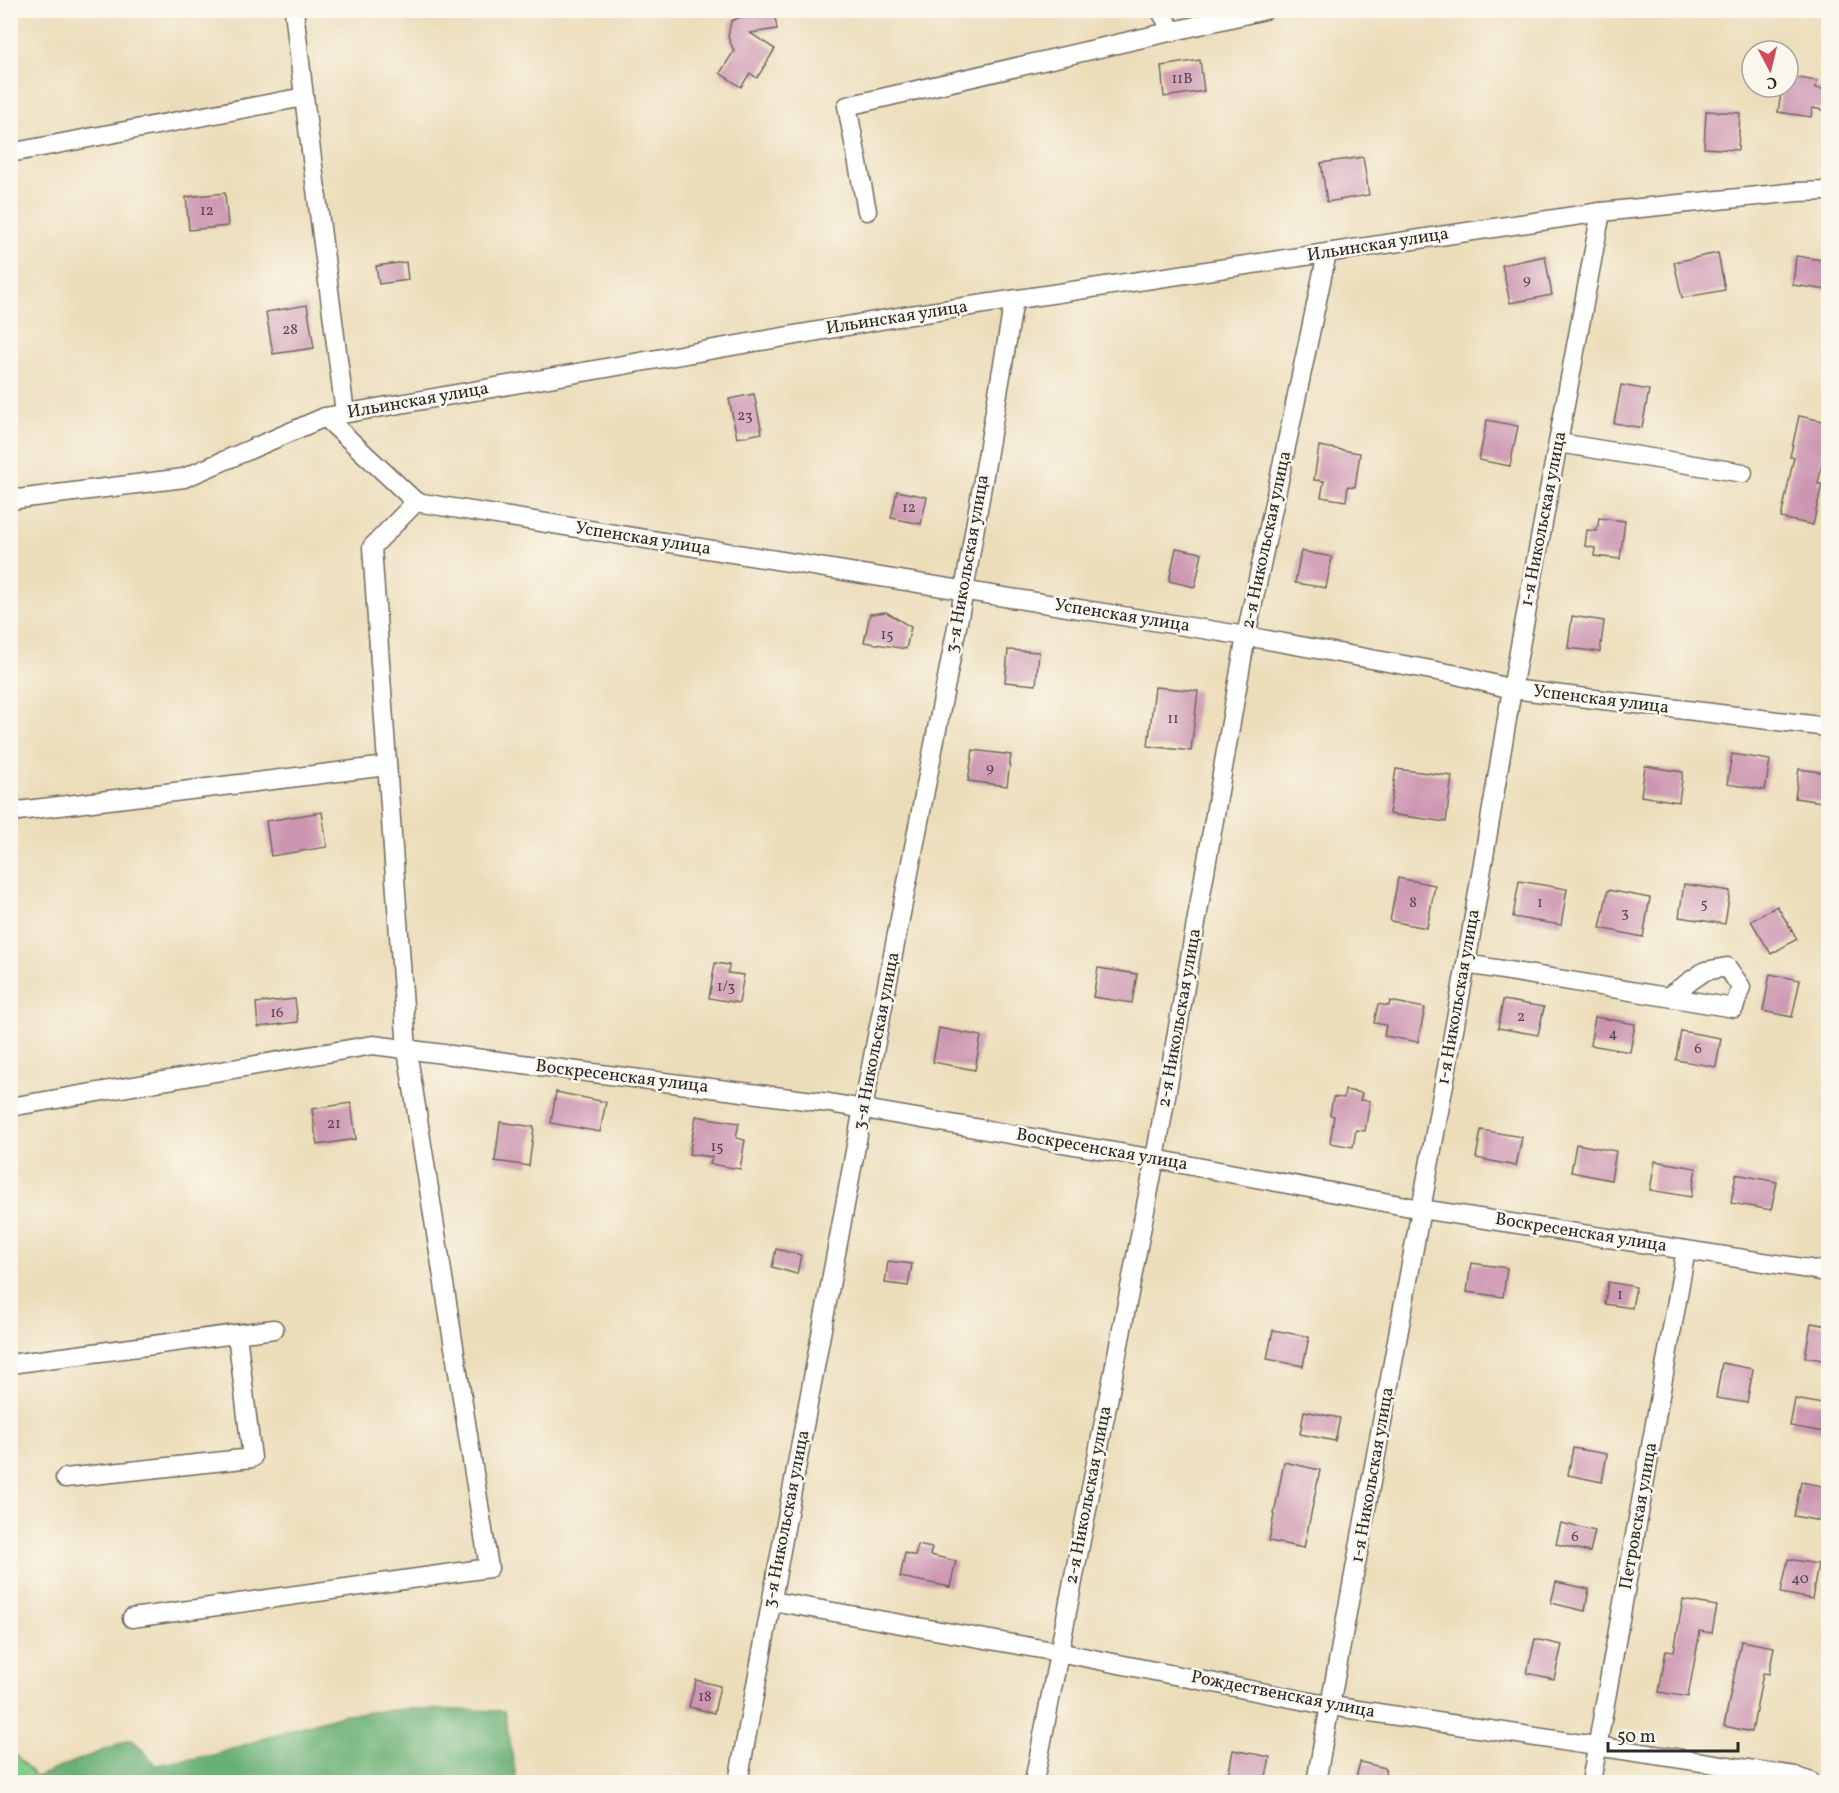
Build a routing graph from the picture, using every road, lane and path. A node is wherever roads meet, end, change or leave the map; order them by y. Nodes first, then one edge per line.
1 (294, 10) edge
2 (1160, 10) edge
3 (1265, 10) edge
4 (1173, 32) junction
5 (304, 97) junction
6 (10, 153) edge
7 (1828, 190) edge
8 (867, 211) dead end
9 (1601, 212) junction
10 (1327, 253) junction
11 (1014, 300) junction
12 (345, 413) junction
13 (325, 417) junction
14 (1559, 442) junction
15 (1743, 473) dead end
16 (10, 500) edge
17 (416, 502) junction
18 (964, 591) junction
19 (1246, 636) junction
20 (1512, 689) junction
21 (1828, 727) edge
22 (387, 766) junction
23 (10, 812) edge
24 (1466, 964) junction
25 (1667, 997) dead end
26 (407, 1050) junction
27 (10, 1107) edge
28 (863, 1108) junction
29 (1155, 1159) junction
30 (1421, 1209) junction
31 (1686, 1250) junction
32 (1828, 1272) edge
33 (274, 1329) dead end
34 (237, 1334) junction
35 (10, 1364) edge
36 (65, 1478) dead end
37 (772, 1601) junction
38 (132, 1618) dead end
39 (1058, 1652) junction
40 (1331, 1706) junction
41 (1599, 1746) junction
42 (1803, 1779) edge
43 (738, 1782) edge
44 (1034, 1782) edge
45 (1316, 1782) edge
46 (1591, 1782) edge

1 - 5 street
2 - 4 street
3 - 4 street
4 - 8 street
5 - 6 street
5 - 12 street
7 - 9 street, Ильинская улица
9 - 10 street, Ильинская улица
9 - 14 street, 1-я Никольская улица
10 - 11 street, Ильинская улица
10 - 19 street, 2-я Никольская улица
11 - 12 street, Ильинская улица
11 - 18 street, 3-я Никольская улица
12 - 13 street, Ильинская улица
13 - 16 street, Ильинская улица
13 - 17 street
14 - 15 street
14 - 20 street, 1-я Никольская улица
17 - 18 street, Успенская улица
17 - 22 street
18 - 19 street, Успенская улица
18 - 28 street, 3-я Никольская улица
19 - 20 street, Успенская улица
19 - 29 street, 2-я Никольская улица
20 - 21 street, Успенская улица
20 - 24 street, 1-я Никольская улица
22 - 23 street
22 - 26 street
24 - 25 street
24 - 30 street, 1-я Никольская улица
26 - 27 street, Воскресенская улица
26 - 28 street, Воскресенская улица
26 - 38 street
28 - 29 street, Воскресенская улица
28 - 37 street, 3-я Никольская улица
29 - 30 street, Воскресенская улица
29 - 39 street, 2-я Никольская улица
30 - 31 street, Воскресенская улица
30 - 40 street, 1-я Никольская улица
31 - 32 street, Воскресенская улица
31 - 41 street, Петровская улица
33 - 34 street
34 - 35 street
34 - 36 street
37 - 39 street, Рождественская улица
37 - 43 street, 3-я Никольская улица
39 - 40 street, Рождественская улица
39 - 44 street, 2-я Никольская улица
40 - 41 street, Рождественская улица
40 - 45 street, 1-я Никольская улица
41 - 42 street, Рождественская улица
41 - 46 street, Петровская улица

